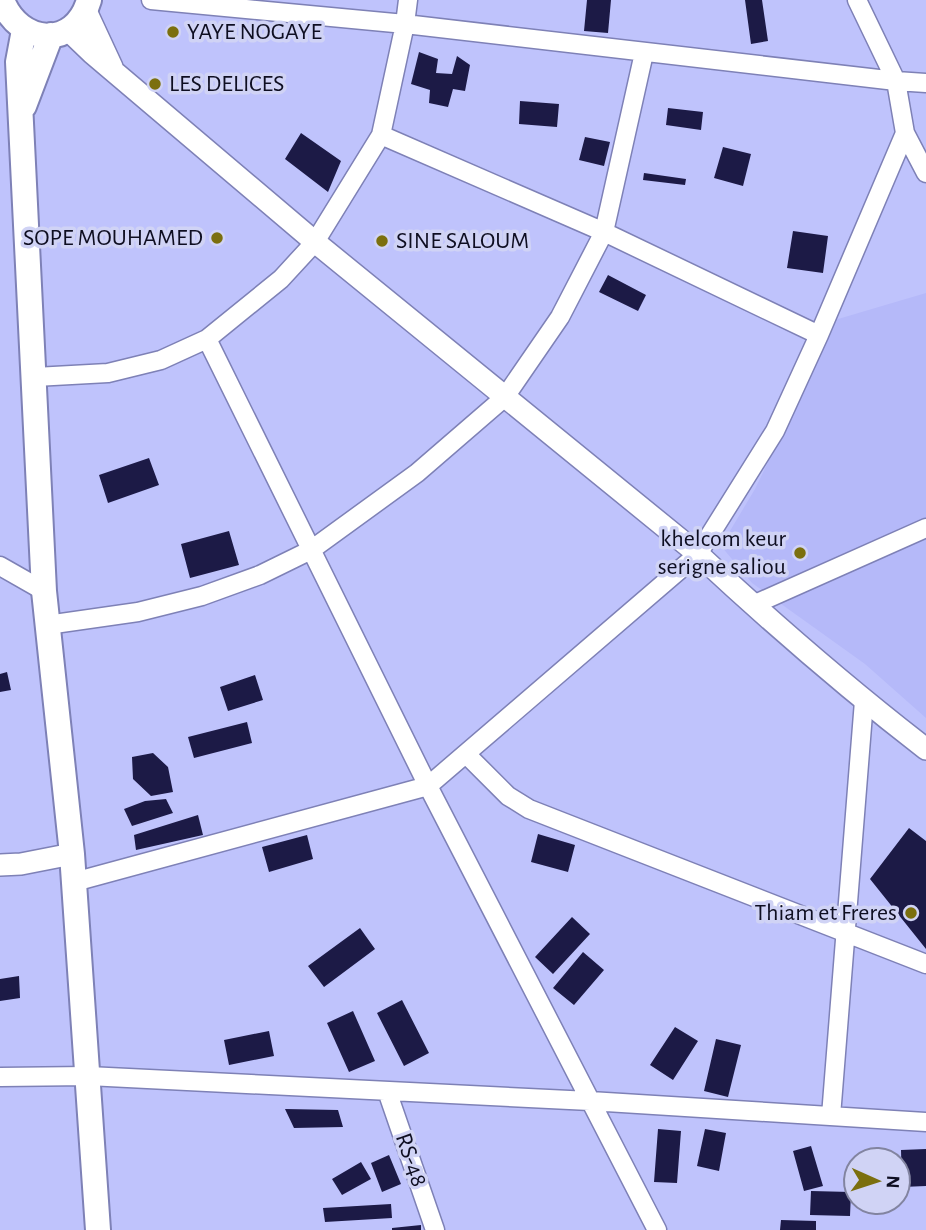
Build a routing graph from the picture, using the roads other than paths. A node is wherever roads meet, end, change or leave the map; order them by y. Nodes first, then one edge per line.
1 (2, 0) edge
2 (151, 0) edge
3 (408, 0) edge
4 (857, 0) edge
5 (87, 5) edge
6 (405, 24) junction
7 (24, 30) junction
8 (60, 32) junction
9 (644, 53) junction
10 (114, 72) junction
11 (896, 81) junction
12 (926, 83) edge
13 (21, 113) junction
14 (905, 133) junction
15 (381, 135) junction
16 (926, 173) edge
17 (604, 232) junction
18 (315, 242) junction
19 (819, 335) junction
20 (207, 339) junction
21 (34, 377) junction
22 (505, 397) junction
23 (926, 528) edge
24 (311, 551) junction
25 (698, 554) junction
26 (0, 566) edge
27 (44, 590) junction
28 (753, 605) junction
29 (47, 625) junction
30 (864, 701) junction
31 (926, 749) edge
32 (466, 754) junction
33 (428, 786) junction
34 (72, 853) junction
35 (0, 865) edge
36 (74, 882) junction
37 (845, 933) junction
38 (926, 964) edge
39 (88, 1076) junction
40 (0, 1077) edge
41 (387, 1091) junction
42 (590, 1101) junction
43 (831, 1116) junction
44 (926, 1122) edge
45 (98, 1230) edge
46 (435, 1230) edge
47 (657, 1230) edge

1 - 7 main road
2 - 6 street
3 - 6 street
4 - 11 street
5 - 8 main road
5 - 10 street
6 - 9 street
6 - 15 street
7 - 8 main road
7 - 13 main road
8 - 10 street
8 - 13 main road
9 - 11 street
9 - 17 street
10 - 18 street
11 - 12 street
11 - 14 street
13 - 21 main road
14 - 16 street
14 - 19 street
15 - 17 street
15 - 18 street
17 - 19 street
17 - 22 street
18 - 20 street
18 - 22 street
19 - 25 street
20 - 21 street
20 - 24 street
21 - 27 main road
22 - 24 street
22 - 25 street
23 - 28 street
24 - 29 street
24 - 33 street
25 - 28 street
25 - 32 street
26 - 27 street
27 - 29 main road
28 - 30 street
29 - 34 main road
30 - 31 street
30 - 37 street
32 - 33 street
32 - 37 street
33 - 36 street
33 - 42 street
34 - 35 street
34 - 36 main road
36 - 39 main road
37 - 38 street
37 - 43 street
39 - 40 street
39 - 41 street
39 - 45 main road
41 - 42 street
41 - 46 street, RS-48
42 - 43 street
42 - 47 street
43 - 44 street

